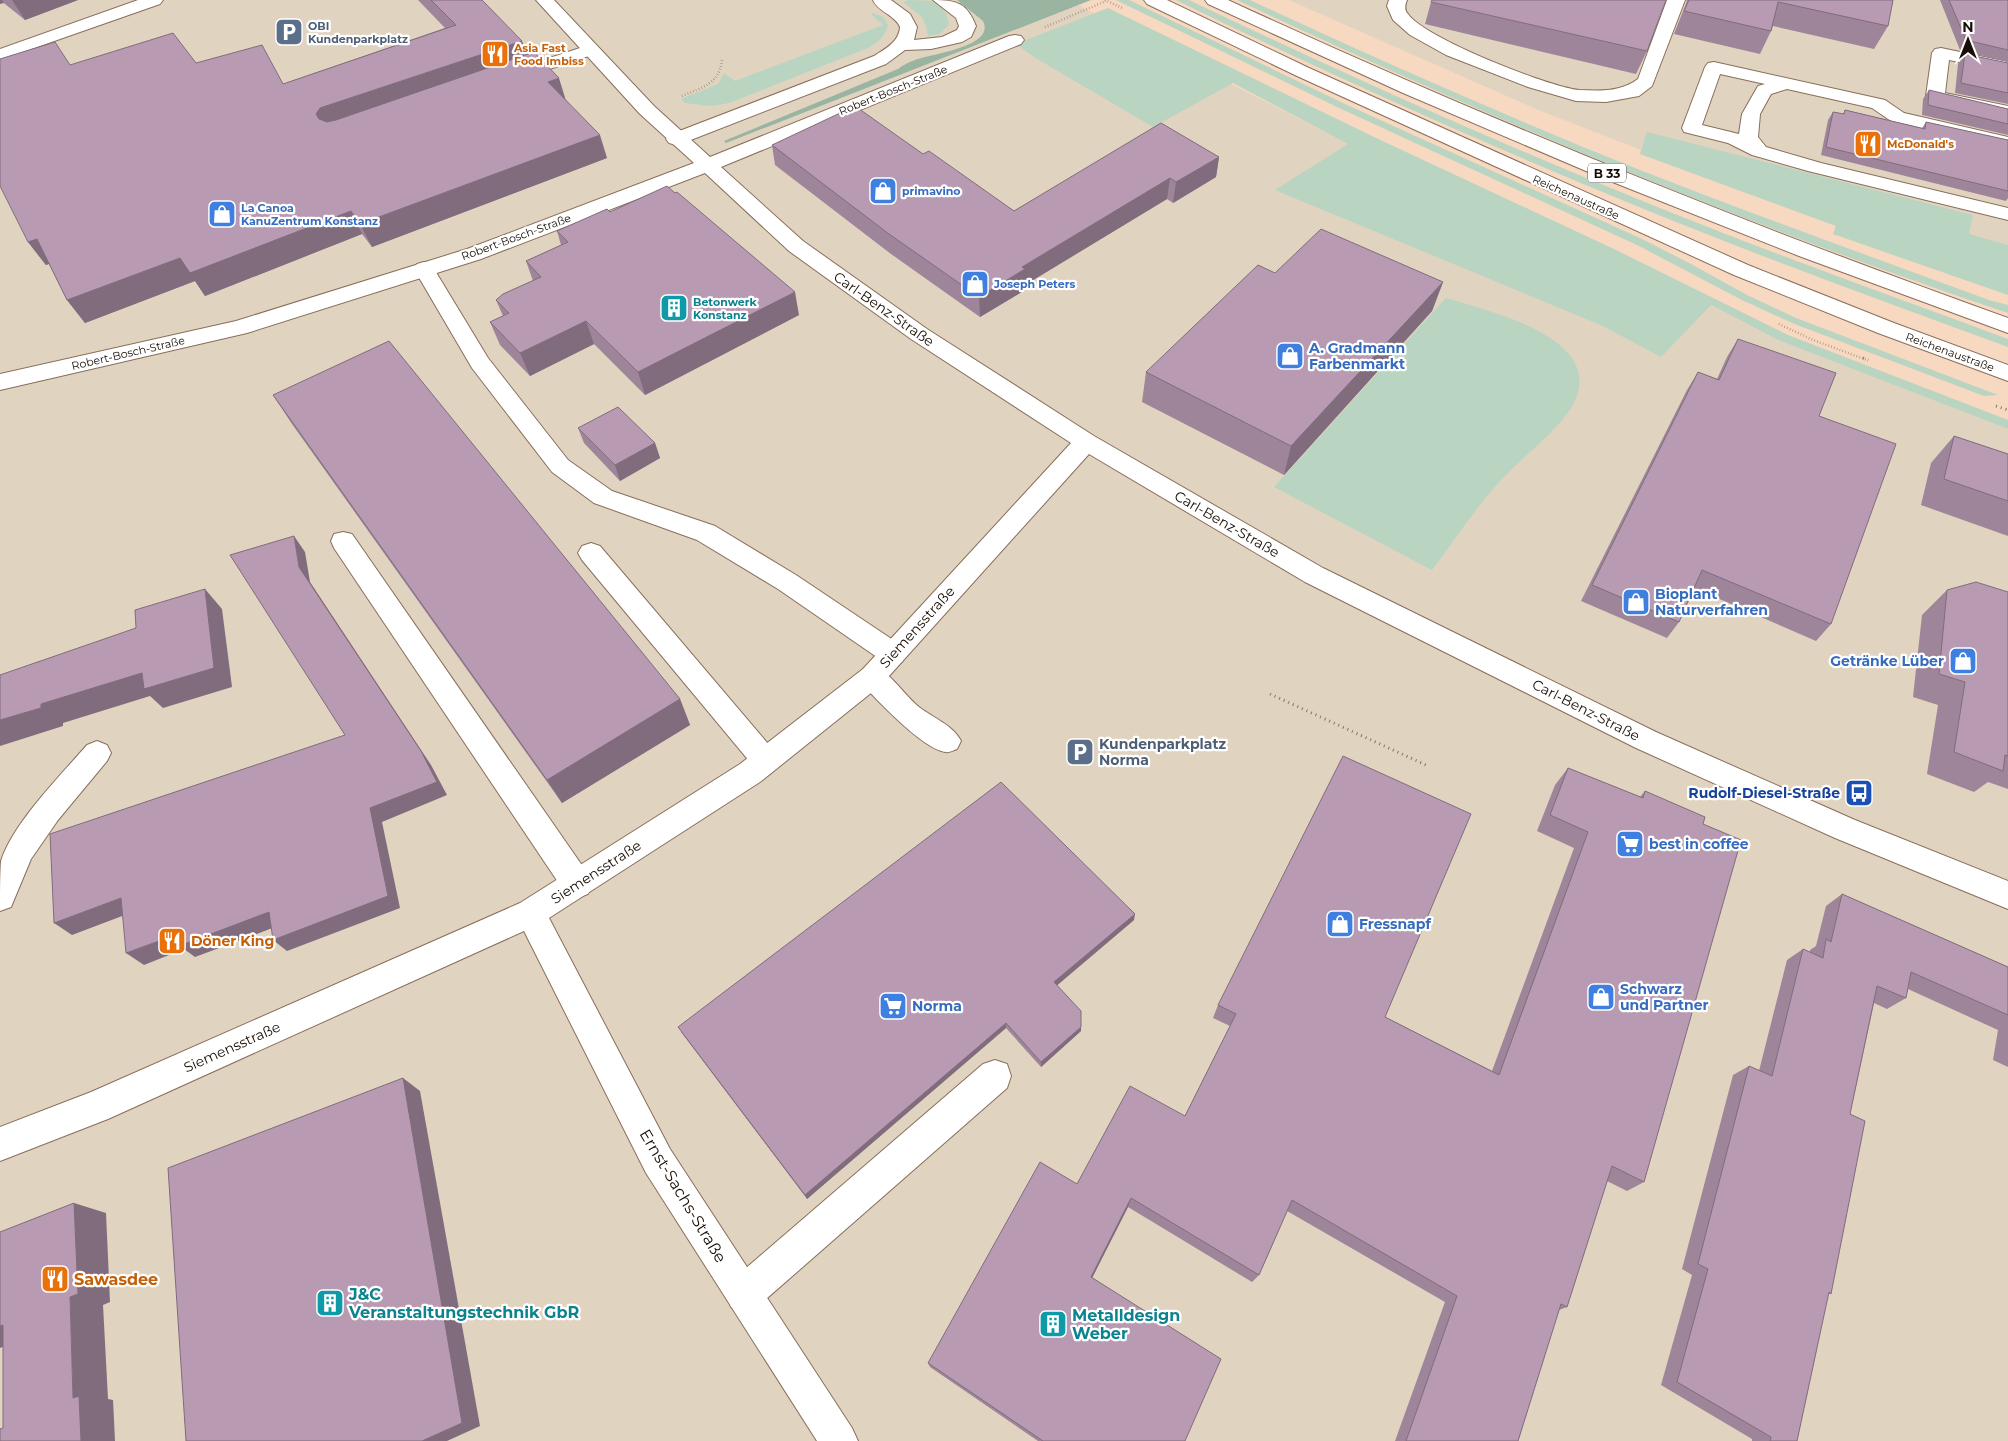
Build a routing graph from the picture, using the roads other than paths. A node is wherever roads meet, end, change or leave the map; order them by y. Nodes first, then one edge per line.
1 (154, 0) edge
2 (545, 0) edge
3 (942, 0) edge
4 (1153, 0) edge
5 (1214, 0) edge
6 (1398, 0) edge
7 (1676, 0) edge
8 (881, 1) edge
9 (1014, 40) road end
10 (901, 45) junction
11 (589, 50) junction
12 (0, 55) edge
13 (2008, 67) edge
14 (497, 82) edge
15 (1787, 83) junction
16 (2008, 112) edge
17 (676, 139) junction
18 (2008, 143) edge
19 (1759, 151) junction
20 (708, 165) junction
21 (2008, 214) edge
22 (424, 270) junction
23 (2008, 326) edge
24 (2008, 373) edge
25 (0, 382) edge
26 (1086, 442) junction
27 (343, 541) dead end
28 (591, 553) dead end
29 (893, 654) junction
30 (872, 677) junction
31 (947, 741) dead end
32 (97, 753) dead end
33 (765, 760) junction
34 (577, 884) junction
35 (2008, 895) edge
36 (0, 897) edge
37 (531, 913) junction
38 (995, 1076) dead end
39 (0, 1144) edge
40 (744, 1294) junction
41 (839, 1441) edge

1 - 12 street
2 - 11 street, Carl-Benz-Straße
3 - 10 street
4 - 24 street, Reichenaustraße / B 33
5 - 23 street, B 33
6 - 7 street
8 - 10 street
9 - 20 street, Robert-Bosch-Straße
10 - 17 street
11 - 14 street
11 - 17 street, Carl-Benz-Straße
13 - 16 street
15 - 18 street
15 - 19 street
15 - 19 street
17 - 20 street, Carl-Benz-Straße
19 - 21 street
20 - 22 street, Robert-Bosch-Straße
20 - 26 street, Carl-Benz-Straße
22 - 25 street, Robert-Bosch-Straße
22 - 29 street
26 - 29 street, Siemensstraße
26 - 35 street, Carl-Benz-Straße
27 - 34 street
28 - 33 street
29 - 30 street, Siemensstraße
30 - 31 street
30 - 33 street, Siemensstraße
32 - 36 street
33 - 34 street, Siemensstraße
34 - 37 street, Siemensstraße
37 - 39 street, Siemensstraße
37 - 40 street, Ernst-Sachs-Straße
38 - 40 street
40 - 41 street, Ernst-Sachs-Straße

